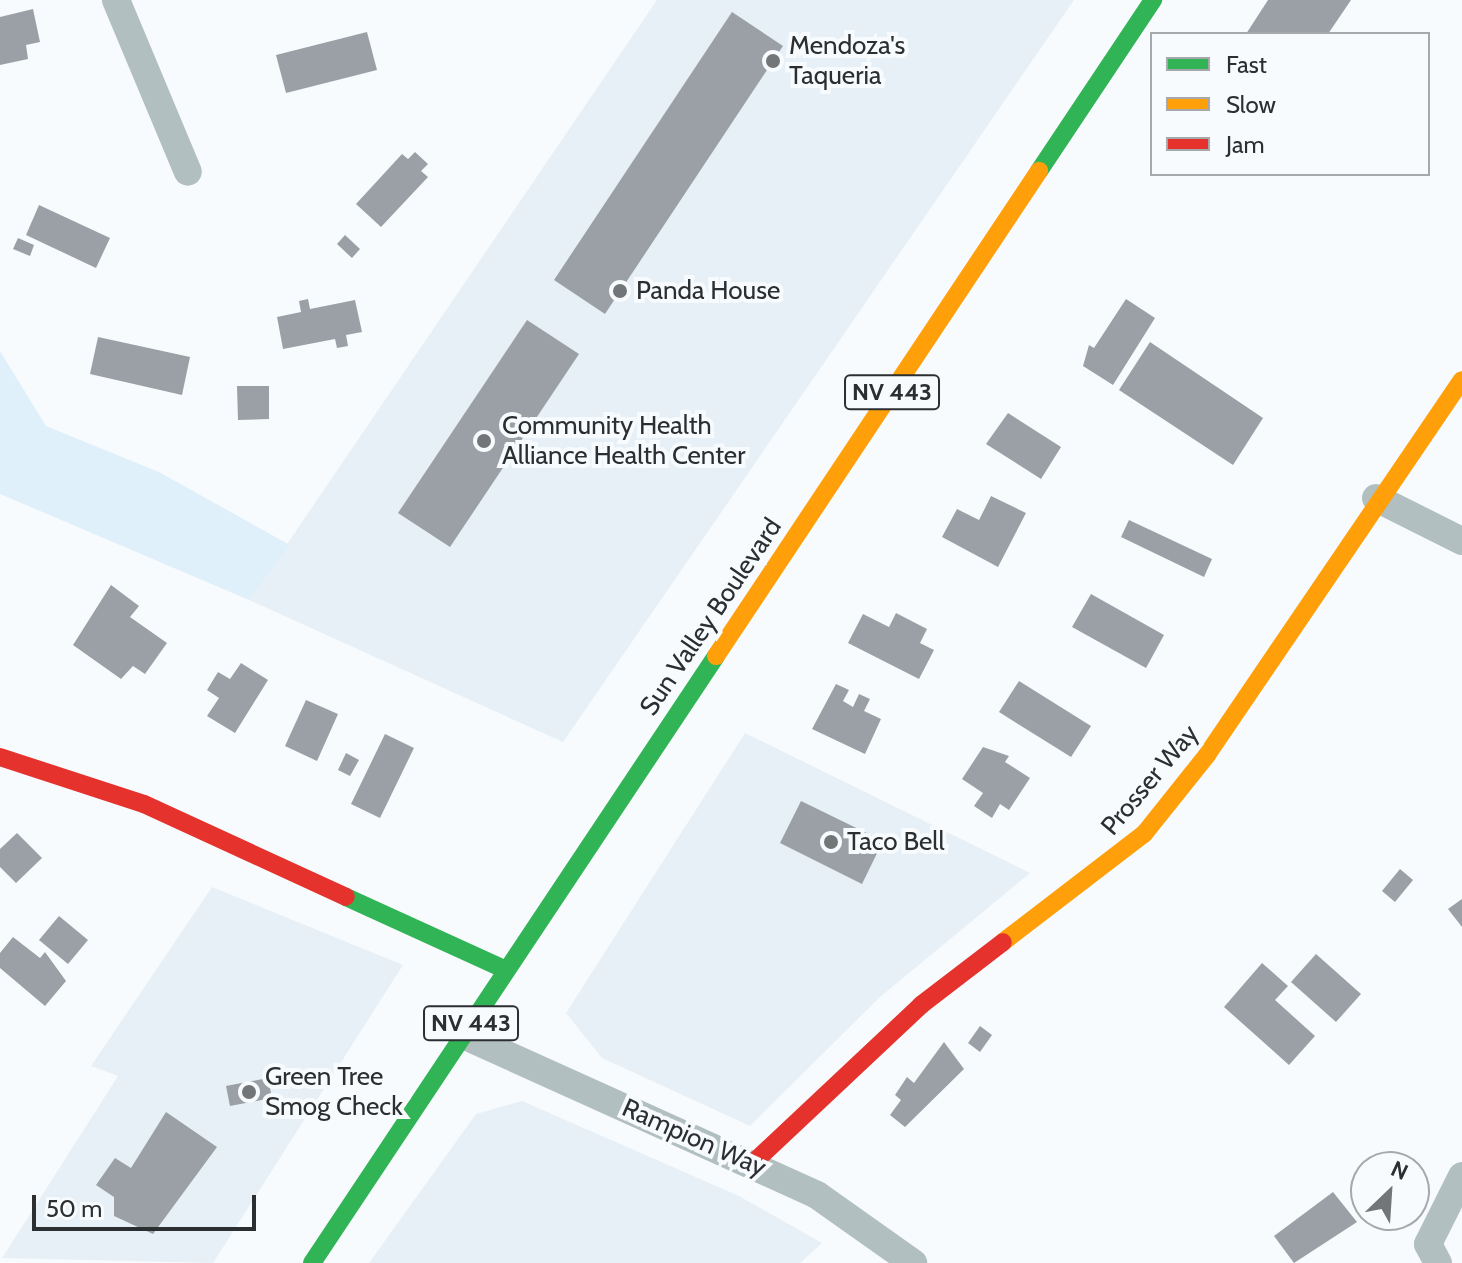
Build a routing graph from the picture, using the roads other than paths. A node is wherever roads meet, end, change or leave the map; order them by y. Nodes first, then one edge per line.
1 (116, 0) edge
2 (1153, 0) edge
3 (188, 172) dead end
4 (1462, 380) edge
5 (1376, 498) junction
6 (1462, 541) edge
7 (0, 757) edge
8 (506, 970) junction
9 (463, 1035) junction
10 (753, 1163) junction
11 (1462, 1176) edge
12 (312, 1263) edge
13 (913, 1263) edge
14 (1438, 1263) edge

1 - 3 street
2 - 8 street, Sun Valley Boulevard / NV 443
4 - 5 street, Prosser Way
5 - 6 street
5 - 10 street, Prosser Way
7 - 8 street
8 - 9 street, Sun Valley Boulevard / NV 443
9 - 10 street, Rampion Way
9 - 12 street, Sun Valley Boulevard / NV 443
10 - 13 street, Rampion Way
11 - 14 street

